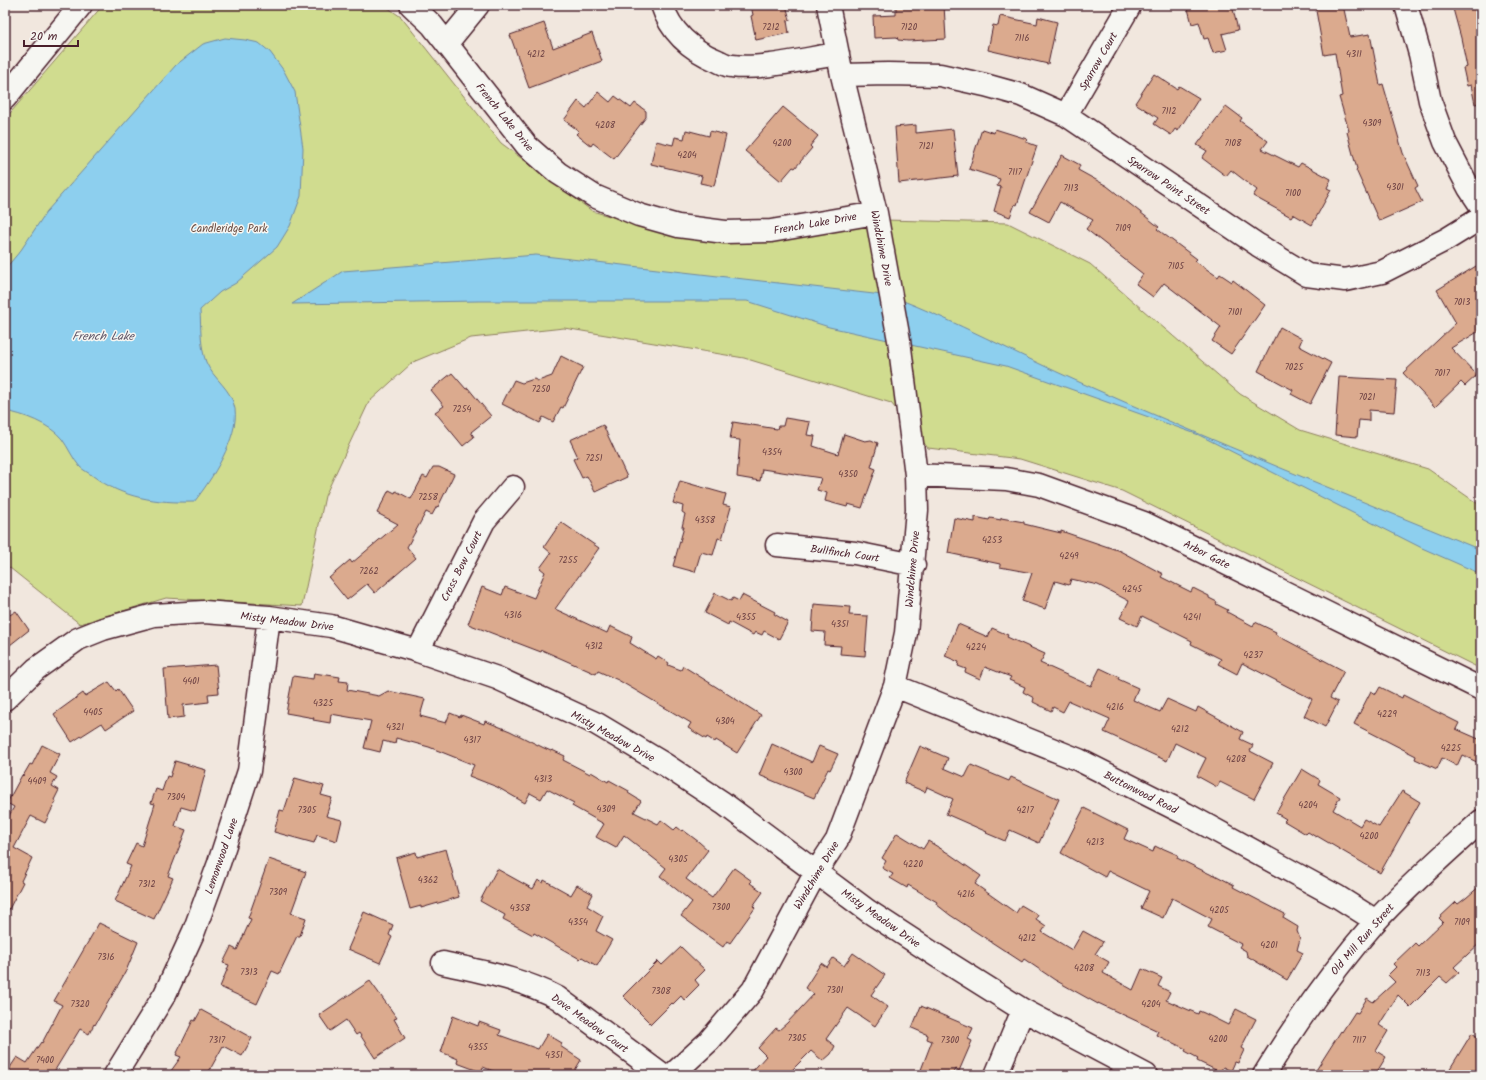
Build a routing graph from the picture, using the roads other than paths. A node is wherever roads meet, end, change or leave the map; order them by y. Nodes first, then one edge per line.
1 (81, 5) edge
2 (411, 5) edge
3 (478, 5) edge
4 (662, 5) edge
5 (828, 5) edge
6 (1406, 5) edge
7 (1129, 7) dead end
8 (447, 43) junction
9 (838, 54) junction
10 (842, 75) junction
11 (5, 98) edge
12 (1066, 115) junction
13 (1481, 206) edge
14 (876, 213) junction
15 (1481, 218) edge
16 (916, 475) junction
17 (513, 487) dead end
18 (777, 545) dead end
19 (914, 565) junction
20 (269, 617) junction
21 (418, 651) junction
22 (895, 686) junction
23 (1481, 689) edge
24 (5, 699) edge
25 (1481, 821) edge
26 (816, 872) junction
27 (1376, 921) junction
28 (444, 963) dead end
29 (1023, 1010) junction
30 (115, 1075) edge
31 (662, 1075) edge
32 (672, 1075) edge
33 (996, 1075) edge
34 (1146, 1075) edge
35 (1264, 1075) edge

1 - 11 street
2 - 8 street, French Lake Drive
3 - 8 street
4 - 9 street
5 - 9 street, Windchime Drive
6 - 13 street
7 - 12 street, Sparrow Court
8 - 14 street, French Lake Drive
9 - 10 street, Windchime Drive
10 - 12 street, Sparrow Point Street
10 - 14 street, Windchime Drive
12 - 15 street, Sparrow Point Street
14 - 16 street, Windchime Drive
16 - 19 street, Windchime Drive
16 - 23 street, Arbor Gate
17 - 21 street, Cross Bow Court
18 - 19 street, Bullfinch Court
19 - 22 street, Windchime Drive
20 - 21 street, Misty Meadow Drive
20 - 24 street, Misty Meadow Drive
20 - 30 street, Lemonwood Lane
21 - 26 street, Misty Meadow Drive
22 - 26 street, Windchime Drive
22 - 27 street, Buttonwood Road
25 - 27 street, Old Mill Run Street
26 - 29 street, Misty Meadow Drive
26 - 32 street, Windchime Drive
27 - 35 street, Old Mill Run Street
28 - 31 street, Dove Meadow Court
29 - 33 street
29 - 34 street, Misty Meadow Drive

